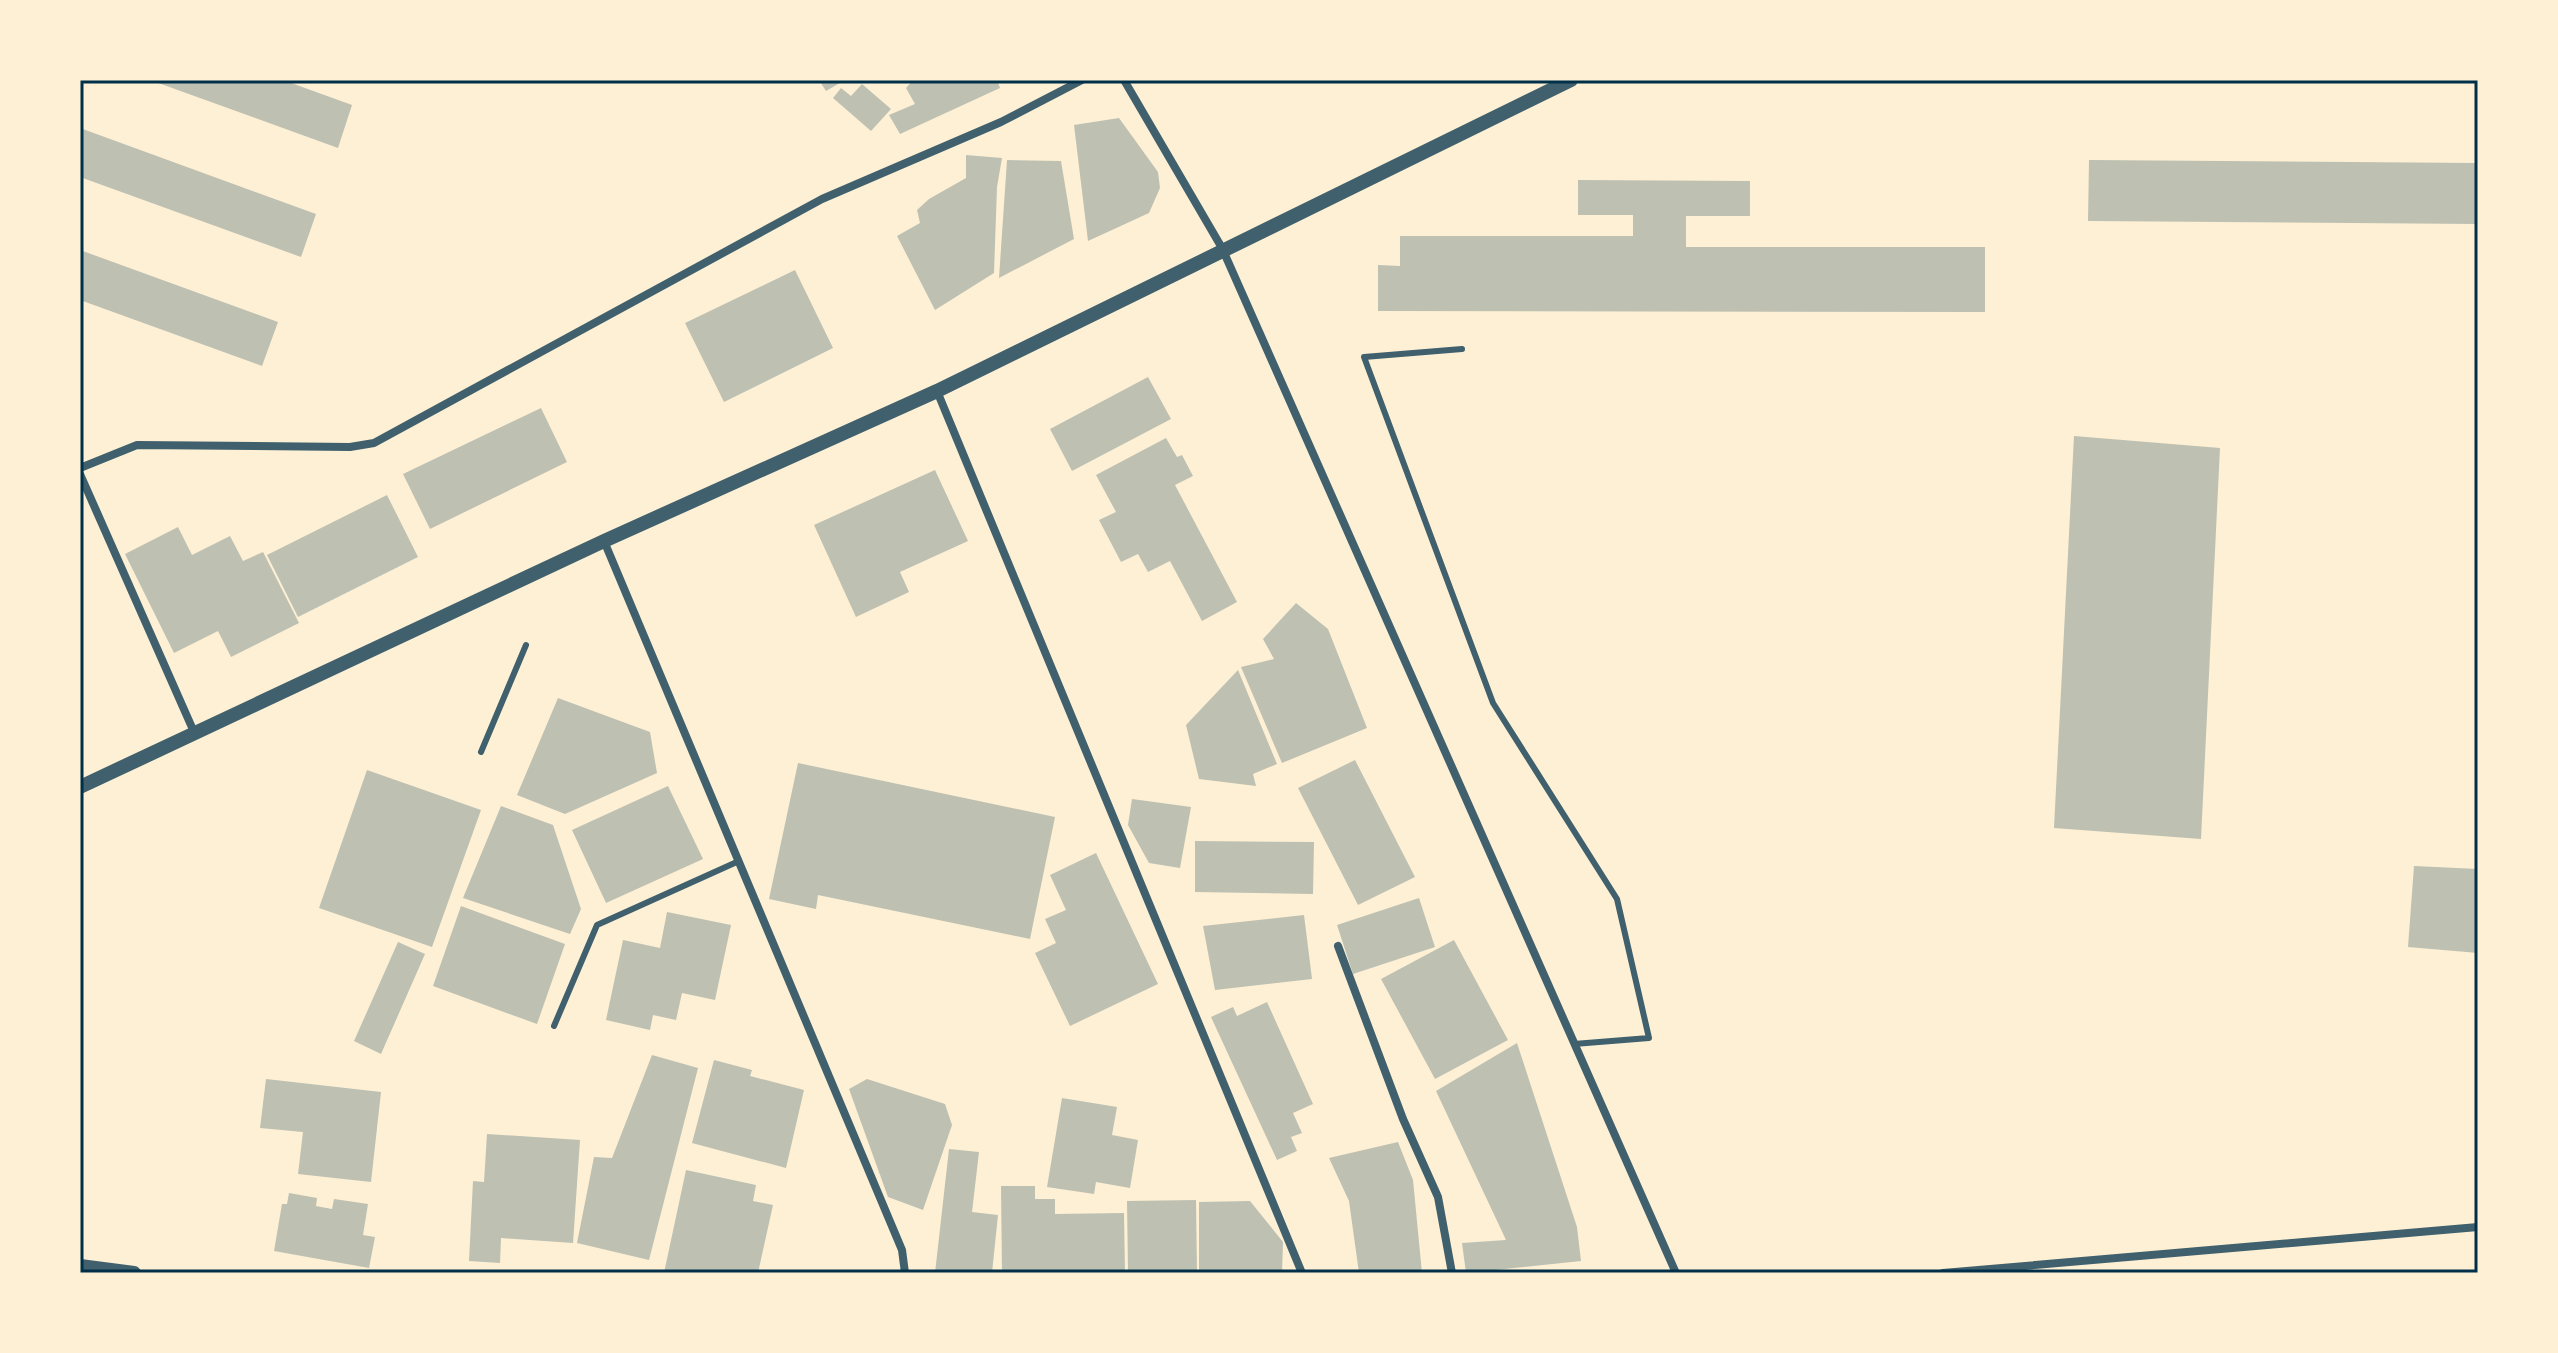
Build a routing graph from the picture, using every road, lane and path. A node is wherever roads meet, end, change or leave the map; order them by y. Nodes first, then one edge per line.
1 (1082, 80) edge
2 (1124, 80) edge
3 (1571, 80) edge
4 (1222, 248) junction
5 (1462, 349) dead end
6 (937, 391) junction
7 (80, 471) edge
8 (604, 541) junction
9 (526, 645) dead end
10 (194, 732) junction
11 (481, 752) dead end
12 (80, 787) edge
13 (739, 861) junction
14 (1338, 946) dead end
15 (554, 1026) dead end
16 (1574, 1044) junction
17 (2478, 1227) edge
18 (80, 1266) edge
19 (134, 1273) edge
20 (905, 1273) edge
21 (1302, 1273) edge
22 (1452, 1273) edge
23 (1676, 1273) edge
24 (1943, 1273) edge

1 - 7 street
2 - 4 street
3 - 4 street
4 - 6 street
4 - 16 street
5 - 16 lane
6 - 8 street
6 - 21 street
7 - 10 street
8 - 10 street
8 - 13 street
9 - 11 lane
10 - 12 street
13 - 15 lane
13 - 20 street
14 - 22 street
16 - 23 street
17 - 24 street
18 - 19 street

